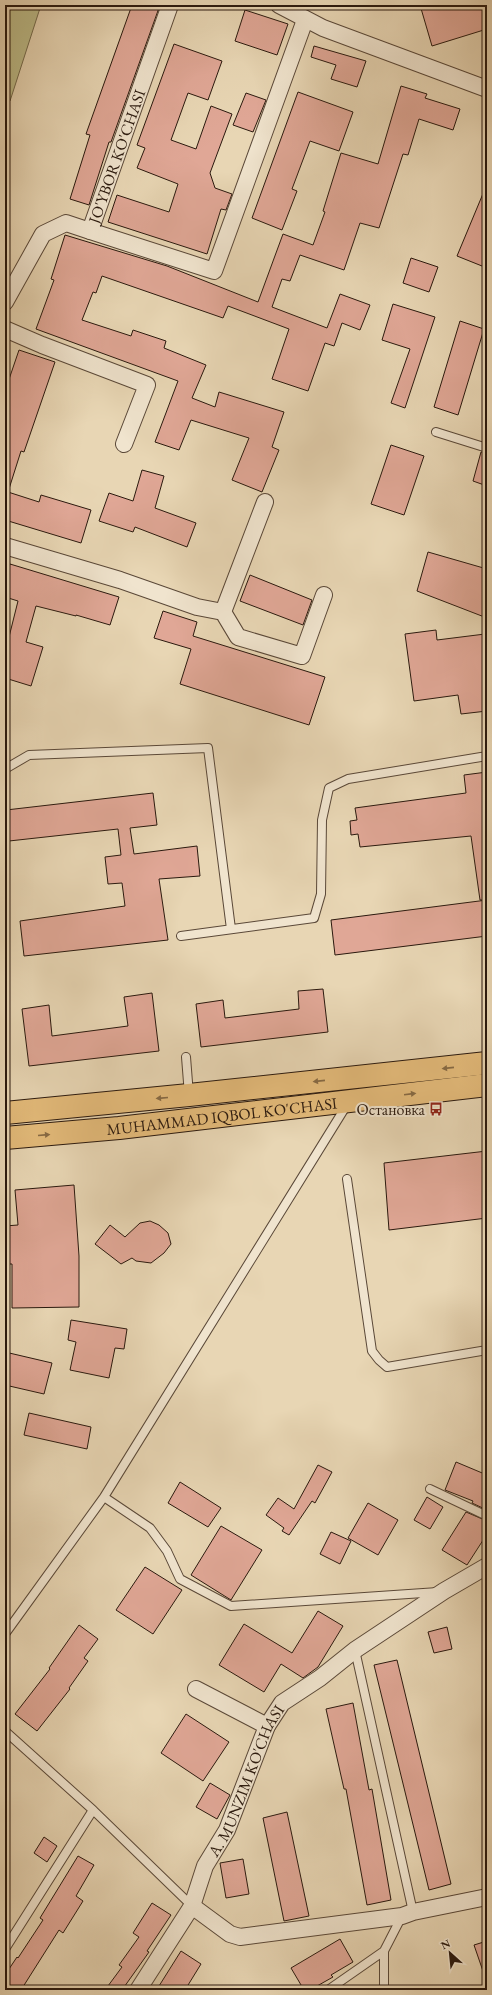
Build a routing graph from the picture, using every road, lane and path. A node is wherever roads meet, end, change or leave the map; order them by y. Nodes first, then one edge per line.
1 (170, 5) edge
2 (279, 5) edge
3 (305, 20) junction
4 (487, 89) edge
5 (90, 231) junction
6 (5, 302) edge
7 (5, 329) edge
8 (436, 432) dead end
9 (124, 444) dead end
10 (487, 448) edge
11 (265, 502) dead end
12 (5, 546) edge
13 (324, 595) dead end
14 (223, 612) junction
15 (487, 756) edge
16 (5, 769) edge
17 (231, 929) junction
18 (181, 936) dead end
19 (186, 1057) dead end
20 (487, 1063) edge
21 (487, 1085) edge
22 (189, 1095) junction
23 (350, 1101) junction
24 (5, 1113) edge
25 (5, 1138) edge
26 (347, 1179) dead end
27 (487, 1350) edge
28 (430, 1489) dead end
29 (104, 1497) junction
30 (487, 1516) edge
31 (487, 1566) edge
32 (444, 1591) junction
33 (5, 1634) edge
34 (355, 1650) junction
35 (196, 1689) dead end
36 (267, 1726) junction
37 (5, 1731) edge
38 (93, 1810) junction
39 (487, 1897) edge
40 (192, 1906) junction
41 (408, 1914) junction
42 (5, 1949) edge
43 (384, 1951) junction
44 (138, 1990) edge
45 (328, 1990) edge
46 (384, 1990) edge

1 - 5 street, JO'YBOR KO'CHASI
2 - 3 street
3 - 4 street
3 - 5 street
5 - 6 street, JO'YBOR KO'CHASI
7 - 9 street
8 - 10 lane
11 - 14 street
12 - 14 street
13 - 14 street
15 - 17 lane
16 - 17 lane
17 - 18 lane
19 - 22 lane
20 -> 22 main road, MUHAMMAD IQBOL KO'CHASI
23 -> 21 main road, MUHAMMAD IQBOL KO'CHASI
22 -> 24 main road, MUHAMMAD IQBOL KO'CHASI
25 -> 23 main road, MUHAMMAD IQBOL KO'CHASI
23 - 29 lane
26 - 27 lane
28 - 30 lane
29 - 32 lane
29 - 33 lane
31 - 32 street, A. MUNZIM KO'CHASI
32 - 34 street, A. MUNZIM KO'CHASI
34 - 36 street, A. MUNZIM KO'CHASI
34 - 41 lane
35 - 36 street
36 - 40 street, A. MUNZIM KO'CHASI
37 - 38 lane
38 - 40 lane
38 - 42 lane
39 - 41 street
40 - 41 street
40 - 44 street, A. MUNZIM KO'CHASI
41 - 43 lane
43 - 45 lane
43 - 46 lane

